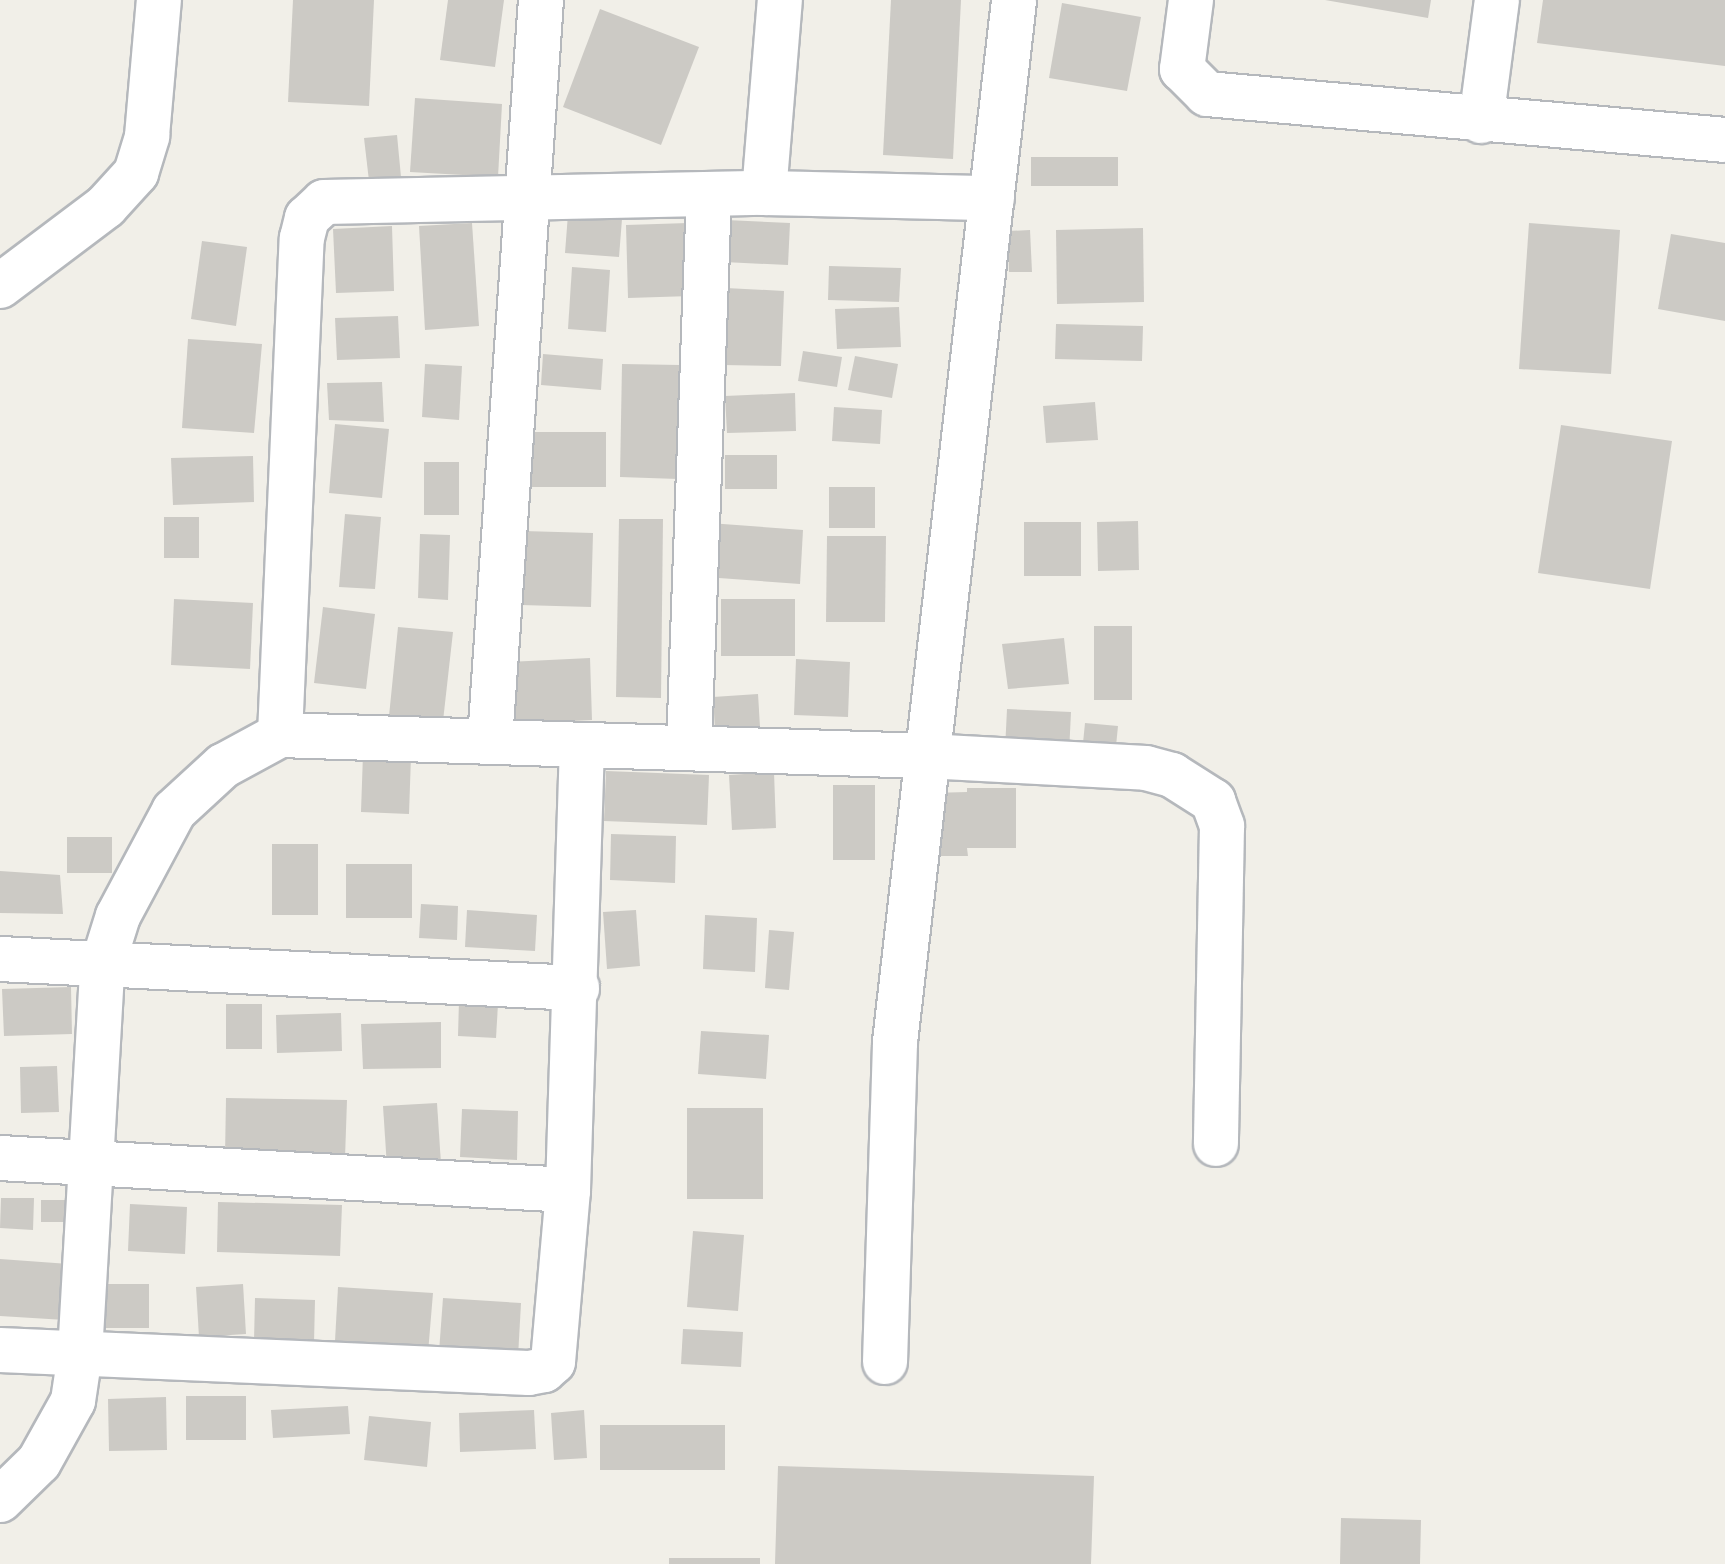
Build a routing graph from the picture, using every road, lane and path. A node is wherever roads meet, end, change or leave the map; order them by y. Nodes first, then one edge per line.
1 (159, 0) edge
2 (541, 0) edge
3 (780, 0) edge
4 (1014, 0) edge
5 (1191, 0) edge
6 (1497, 0) edge
7 (1481, 121) junction
8 (1725, 140) edge
9 (764, 193) junction
10 (709, 194) junction
11 (526, 197) junction
12 (992, 198) junction
13 (0, 286) edge
14 (280, 735) junction
15 (490, 740) junction
16 (582, 745) junction
17 (689, 747) junction
18 (926, 756) junction
19 (0, 959) edge
20 (102, 967) junction
21 (577, 988) junction
22 (1216, 1144) dead end
23 (0, 1158) edge
24 (89, 1164) junction
25 (568, 1190) junction
26 (0, 1350) edge
27 (80, 1354) junction
28 (885, 1362) dead end
29 (0, 1500) edge

1 - 13 street
2 - 11 street
3 - 9 street
4 - 12 street
5 - 7 street
6 - 7 street
7 - 8 street
9 - 10 street
9 - 12 street
10 - 11 street
10 - 17 street
11 - 14 street
11 - 15 street
12 - 18 street
14 - 15 street
14 - 20 street
15 - 16 street
16 - 17 street
16 - 21 street
17 - 18 street
18 - 22 street
18 - 28 street
19 - 20 street
20 - 21 street
20 - 24 street
21 - 25 street
23 - 24 street
24 - 25 street
24 - 27 street
25 - 27 street
26 - 27 street
27 - 29 street

